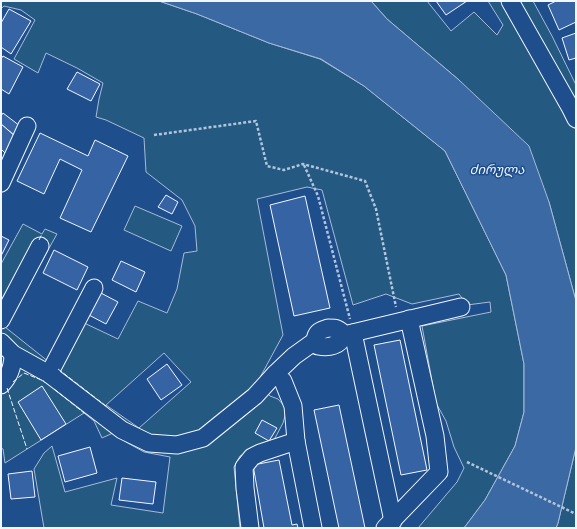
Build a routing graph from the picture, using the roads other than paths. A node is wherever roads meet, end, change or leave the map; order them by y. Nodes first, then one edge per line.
1 (510, 1) edge
2 (576, 118) edge
3 (27, 126) dead end
4 (1, 183) edge
5 (40, 246) dead end
6 (94, 288) dead end
7 (461, 307) dead end
8 (1, 320) edge
9 (404, 320) junction
10 (349, 334) junction
11 (1, 342) edge
12 (14, 354) junction
13 (49, 374) junction
14 (275, 374) junction
15 (1, 385) edge
16 (296, 441) junction
17 (389, 524) edge
18 (250, 528) edge
19 (313, 528) edge

1 - 2 street
3 - 4 street
5 - 8 street
6 - 13 street
7 - 9 street
9 - 10 street
9 - 17 street
10 - 14 street
10 - 17 street
11 - 12 street
12 - 13 street
12 - 15 street
13 - 14 street
14 - 16 street
16 - 18 street
16 - 19 street

